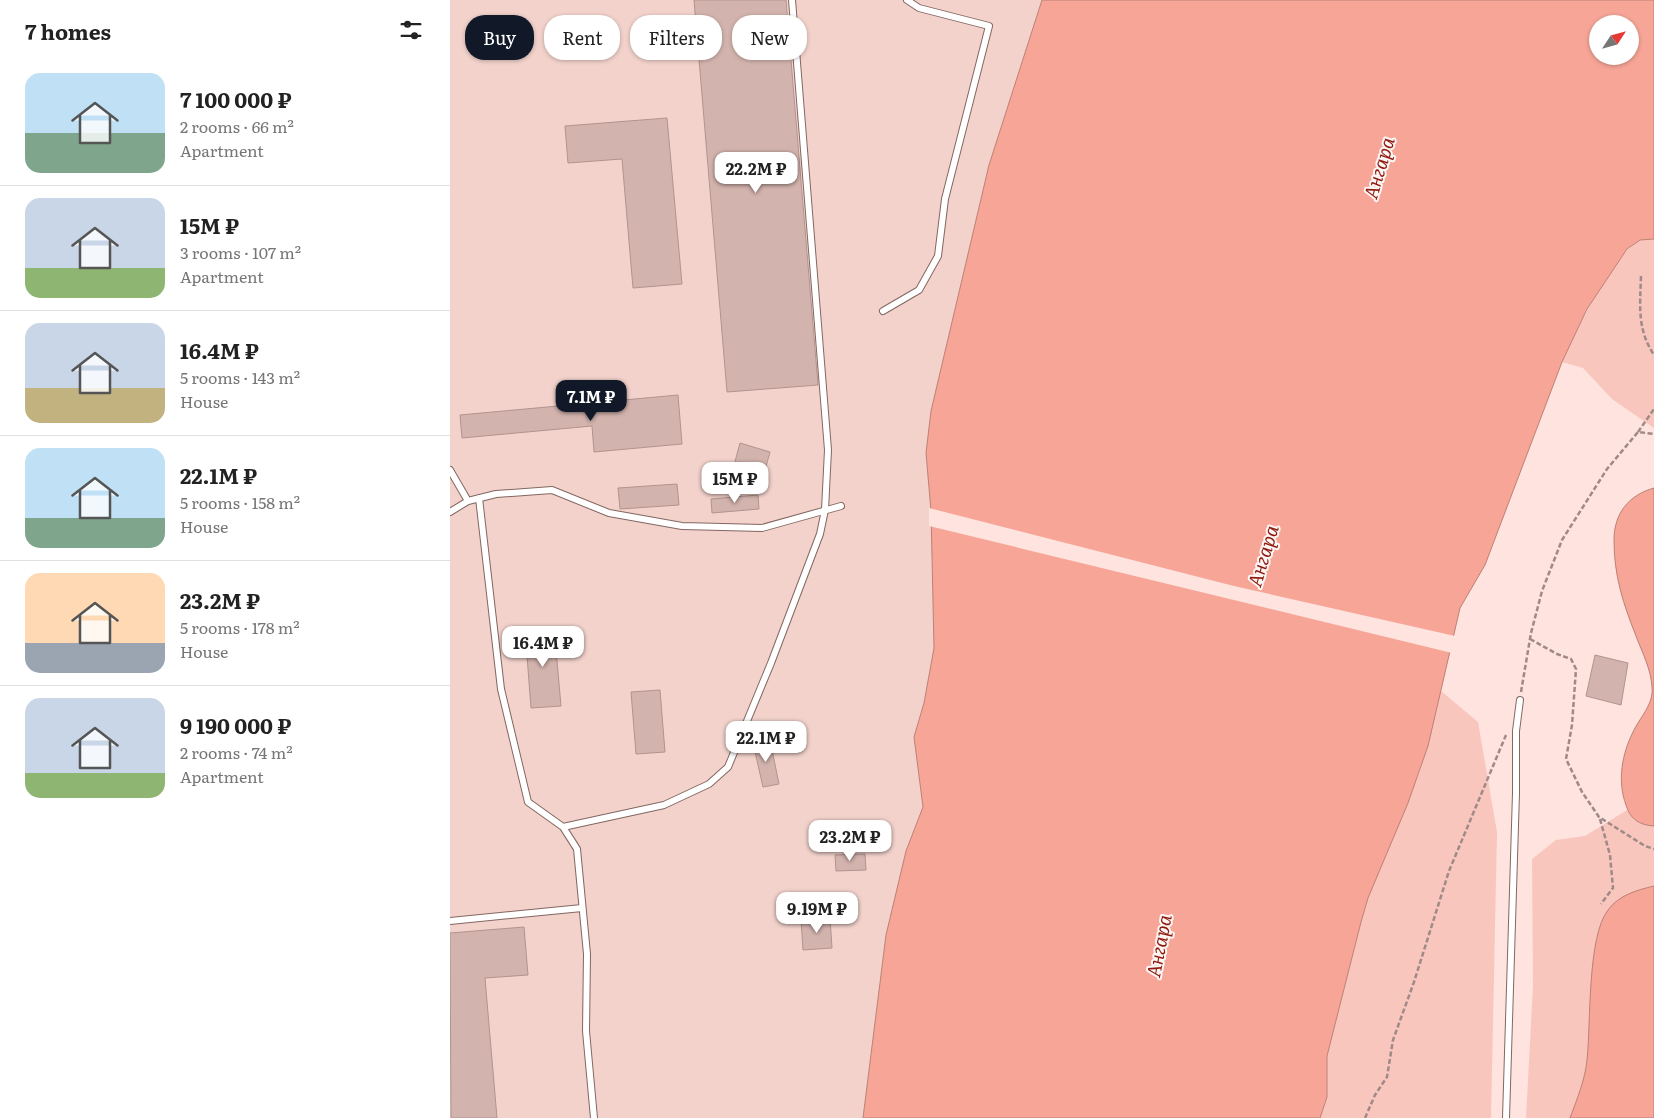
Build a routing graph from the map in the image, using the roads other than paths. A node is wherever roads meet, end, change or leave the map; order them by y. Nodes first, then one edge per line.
1 (792, 0) edge
2 (906, 0) edge
3 (883, 311) dead end
4 (450, 470) edge
5 (479, 498) junction
6 (468, 501) junction
7 (841, 506) dead end
8 (825, 510) junction
9 (450, 512) edge
10 (1520, 700) road end
11 (563, 827) junction
12 (582, 908) junction
13 (450, 920) edge
14 (594, 1118) edge
15 (1506, 1118) edge

1 - 8 lane
2 - 3 lane
4 - 6 lane
5 - 6 lane
5 - 8 lane
5 - 11 lane
6 - 9 lane
7 - 8 lane
8 - 11 lane
10 - 15 lane
11 - 12 lane
12 - 13 lane
12 - 14 lane

